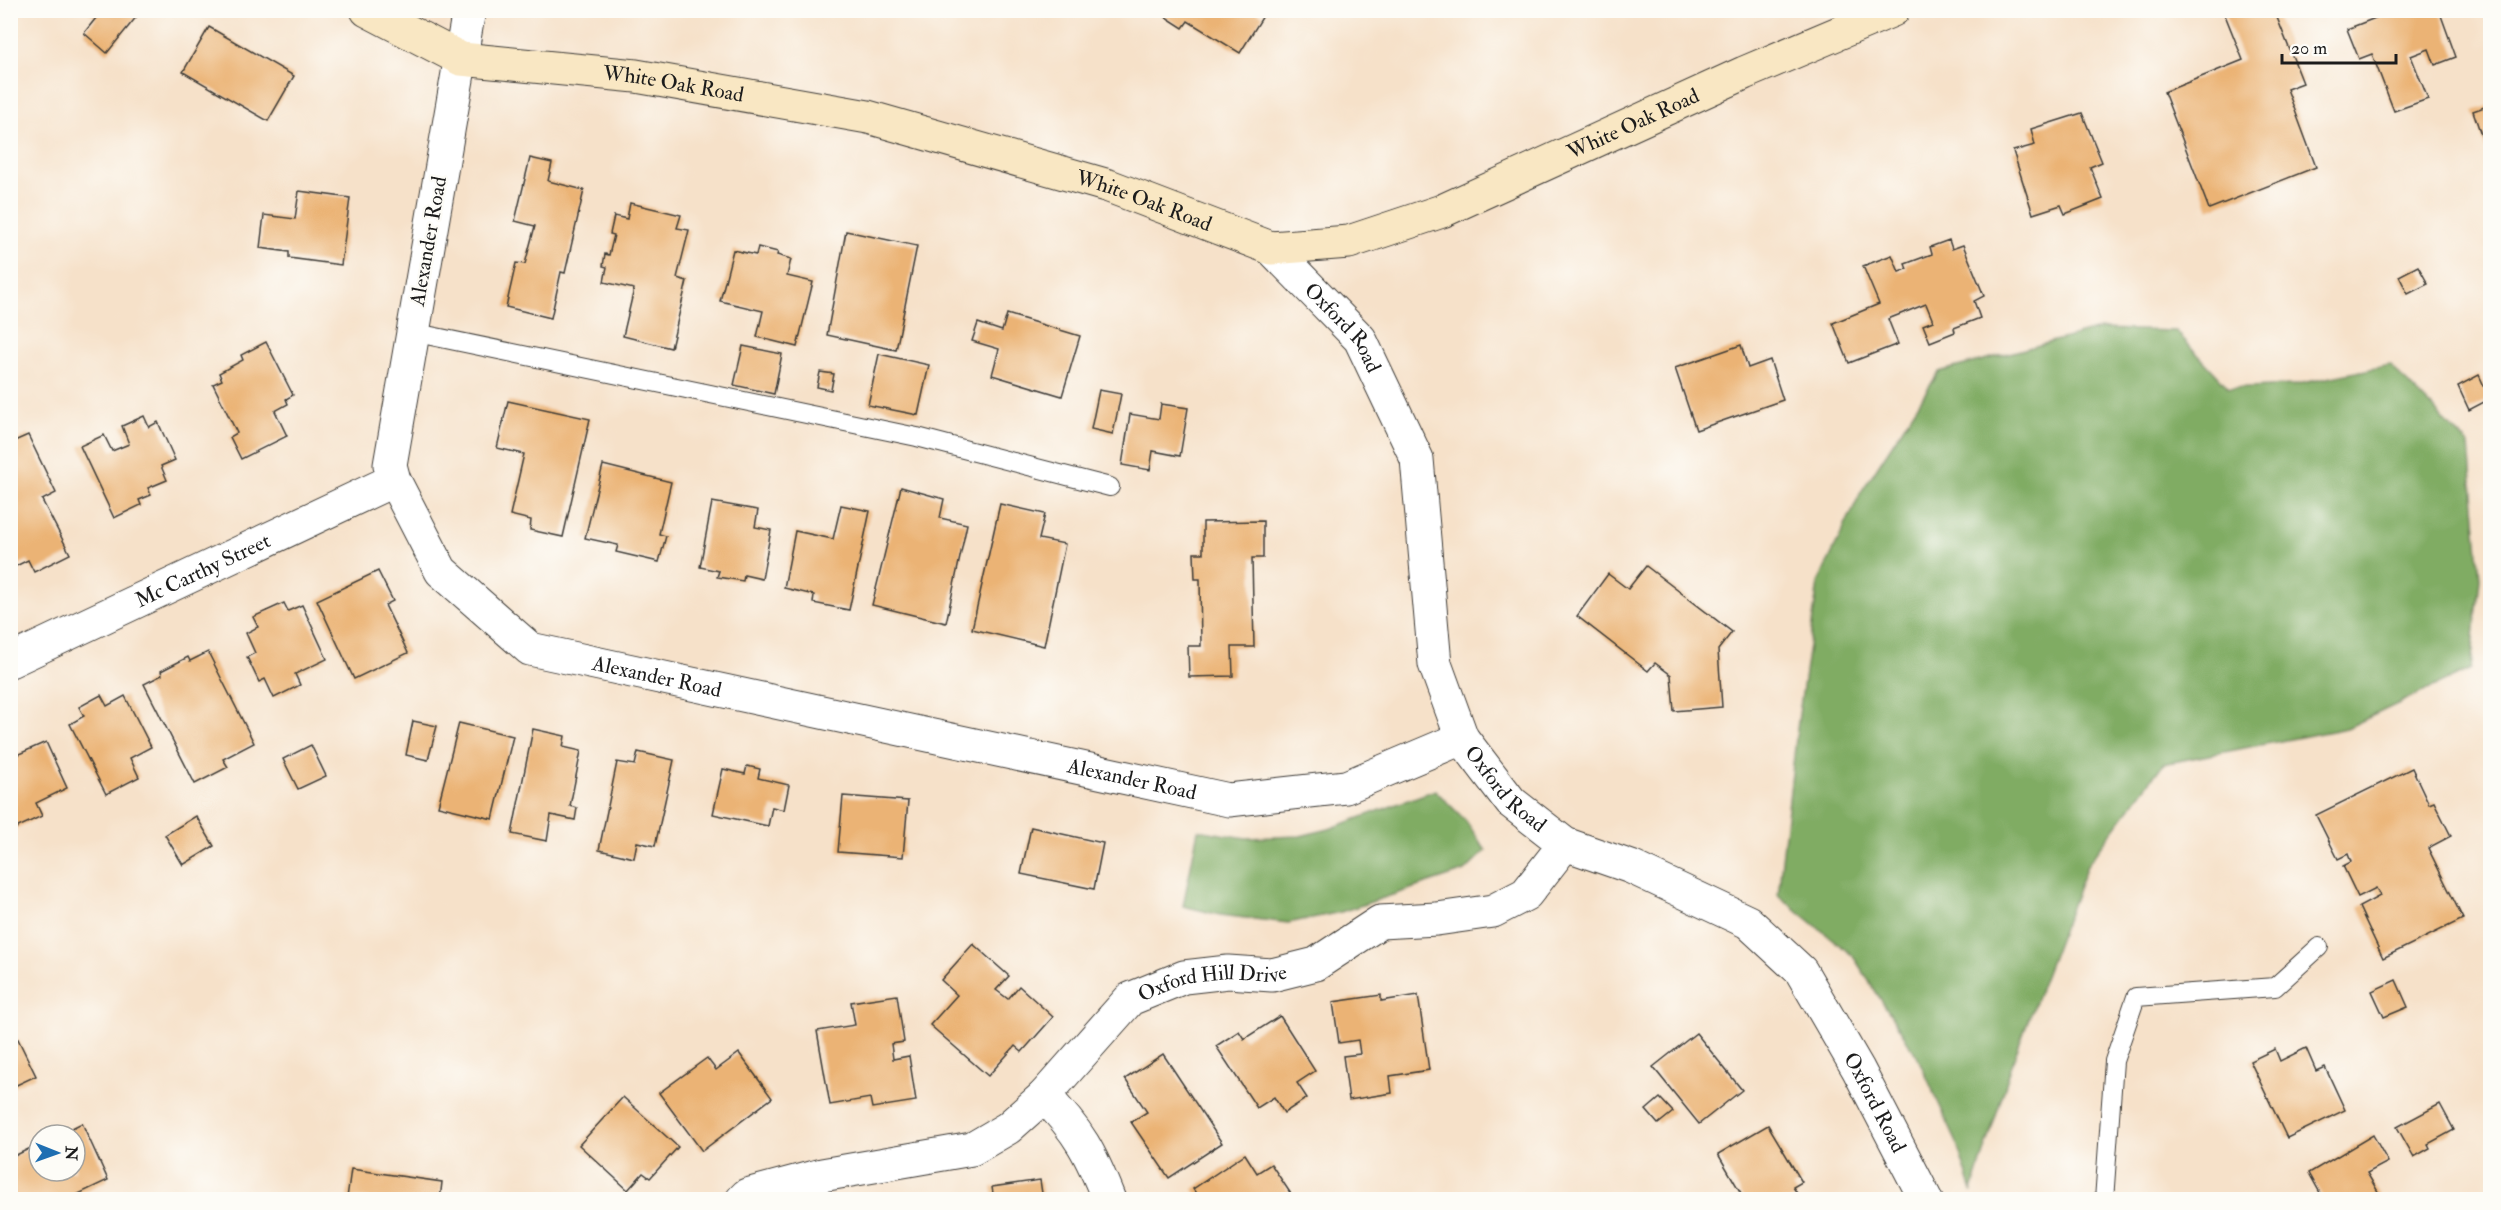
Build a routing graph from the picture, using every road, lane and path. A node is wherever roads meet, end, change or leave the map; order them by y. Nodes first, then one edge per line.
1 (367, 10) edge
2 (469, 10) edge
3 (1893, 10) edge
4 (461, 59) junction
5 (1271, 248) junction
6 (412, 332) junction
7 (394, 480) junction
8 (1110, 487) dead end
9 (10, 661) edge
10 (1462, 738) junction
11 (1565, 844) junction
12 (2319, 947) dead end
13 (1044, 1096) junction
14 (742, 1200) edge
15 (1108, 1200) edge
16 (1926, 1200) edge
17 (2104, 1200) edge

1 - 4 street, White Oak Road
2 - 4 street, Alexander Road
3 - 5 street, White Oak Road
4 - 5 street, White Oak Road
4 - 6 street, Alexander Road
5 - 10 street, Oxford Road
6 - 7 street, Alexander Road
6 - 8 lane
7 - 9 street, Mc Carthy Street
7 - 10 street, Alexander Road
10 - 11 street, Oxford Road
11 - 13 street, Oxford Hill Drive
11 - 16 street, Oxford Road
12 - 17 lane
13 - 14 street, Oxford Hill Drive
13 - 15 street

